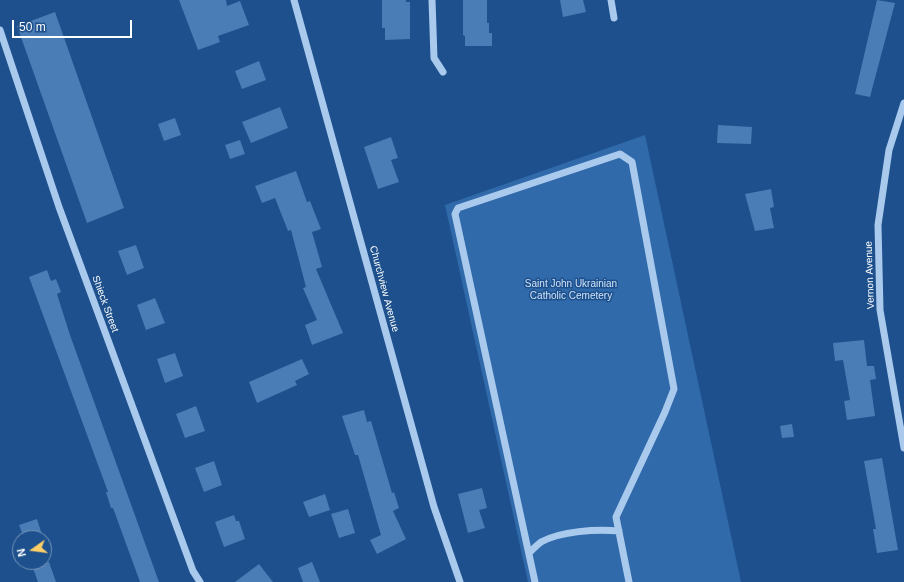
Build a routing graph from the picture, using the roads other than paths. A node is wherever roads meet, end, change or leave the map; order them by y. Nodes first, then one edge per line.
1 (294, 0) edge
2 (432, 0) edge
3 (611, 0) edge
4 (614, 18) dead end
5 (0, 30) edge
6 (442, 72) dead end
7 (904, 103) edge
8 (904, 448) edge
9 (619, 531) junction
10 (529, 552) junction
11 (200, 582) edge
12 (460, 582) edge
13 (535, 582) edge
14 (629, 582) edge

1 - 12 street, Churchview Avenue
2 - 6 street
3 - 4 street
5 - 11 street, Shieck Street
7 - 8 street, Vernon Avenue
9 - 10 street
9 - 10 street
9 - 14 street
10 - 13 street

